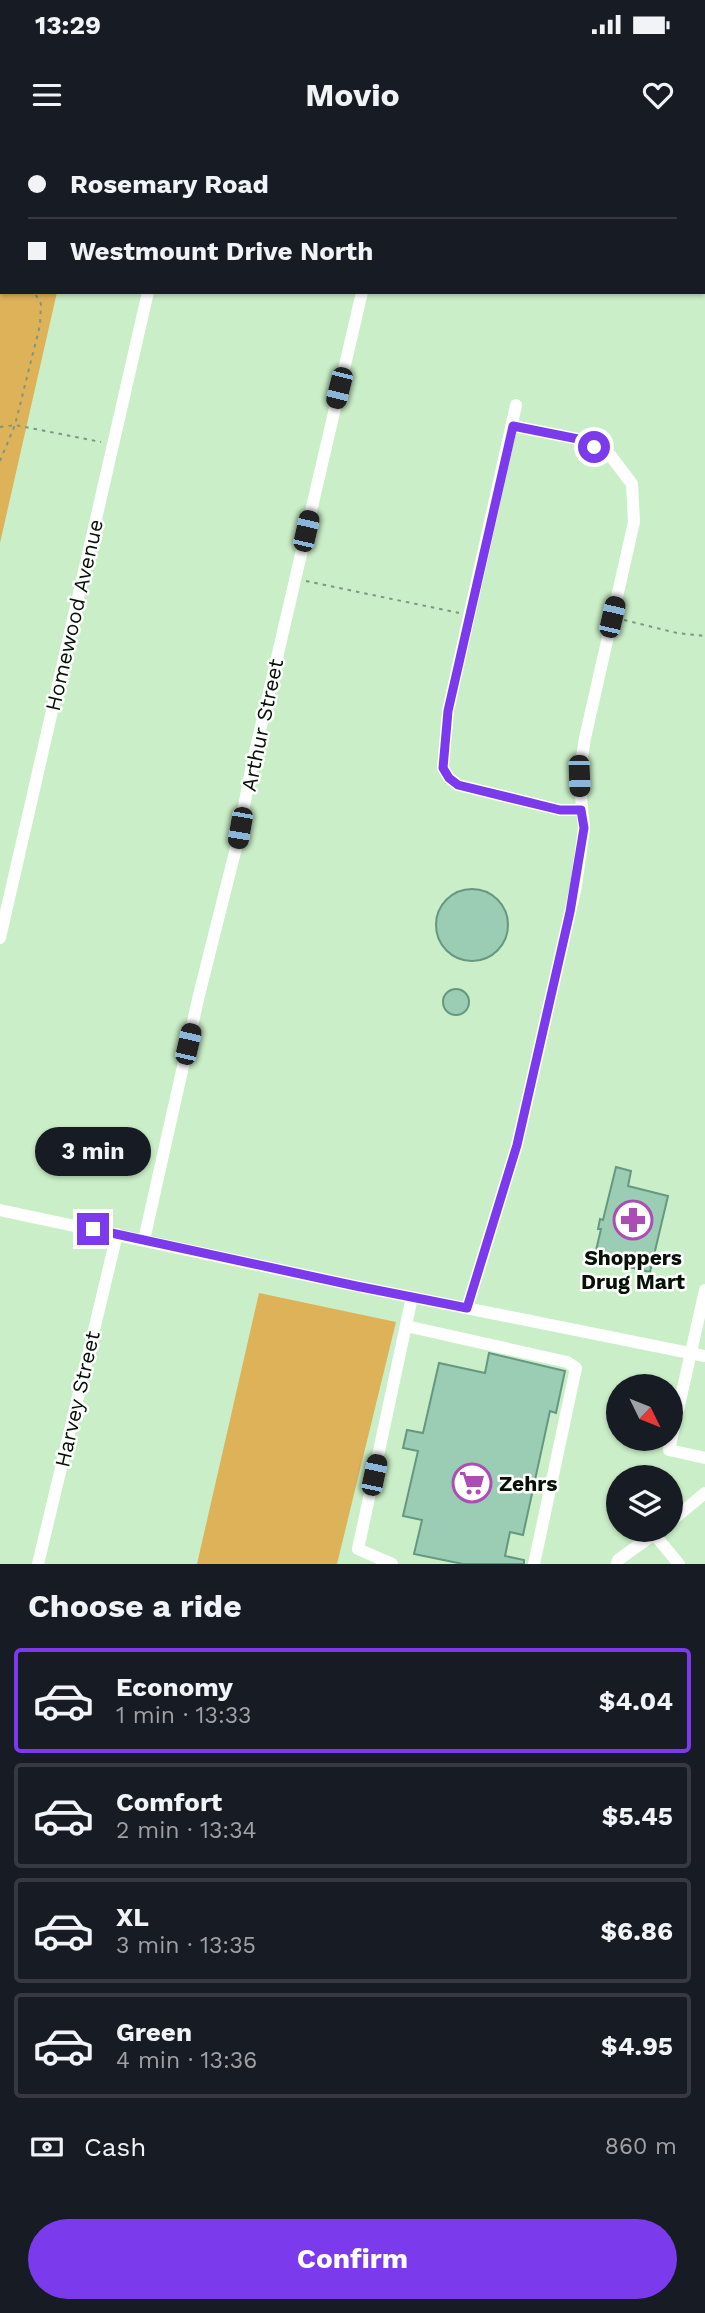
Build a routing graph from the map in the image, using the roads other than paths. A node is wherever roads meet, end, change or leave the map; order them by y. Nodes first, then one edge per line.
1 (148, 294) edge
2 (362, 294) edge
3 (516, 405) dead end
4 (513, 426) junction
5 (581, 810) junction
6 (0, 938) edge
7 (0, 1210) edge
8 (117, 1234) junction
9 (144, 1240) junction
10 (705, 1290) edge
11 (412, 1297) junction
12 (467, 1308) junction
13 (406, 1326) junction
14 (690, 1352) junction
15 (705, 1356) edge
16 (705, 1458) edge
17 (705, 1493) edge
18 (683, 1511) edge
19 (643, 1542) edge
20 (664, 1542) edge
21 (37, 1564) edge
22 (392, 1564) edge
23 (534, 1564) edge
24 (617, 1564) edge
25 (679, 1564) edge

1 - 6 street, Homewood Avenue
2 - 9 street, Arthur Street
3 - 4 street
4 - 5 street
4 - 5 street
5 - 12 street
7 - 8 street
8 - 9 street
8 - 21 street, Harvey Street
9 - 11 street
10 - 14 street
11 - 12 street
11 - 13 street
12 - 14 street
13 - 22 street
13 - 23 street
14 - 15 street
14 - 16 street
17 - 18 street
19 - 24 street
20 - 25 street

